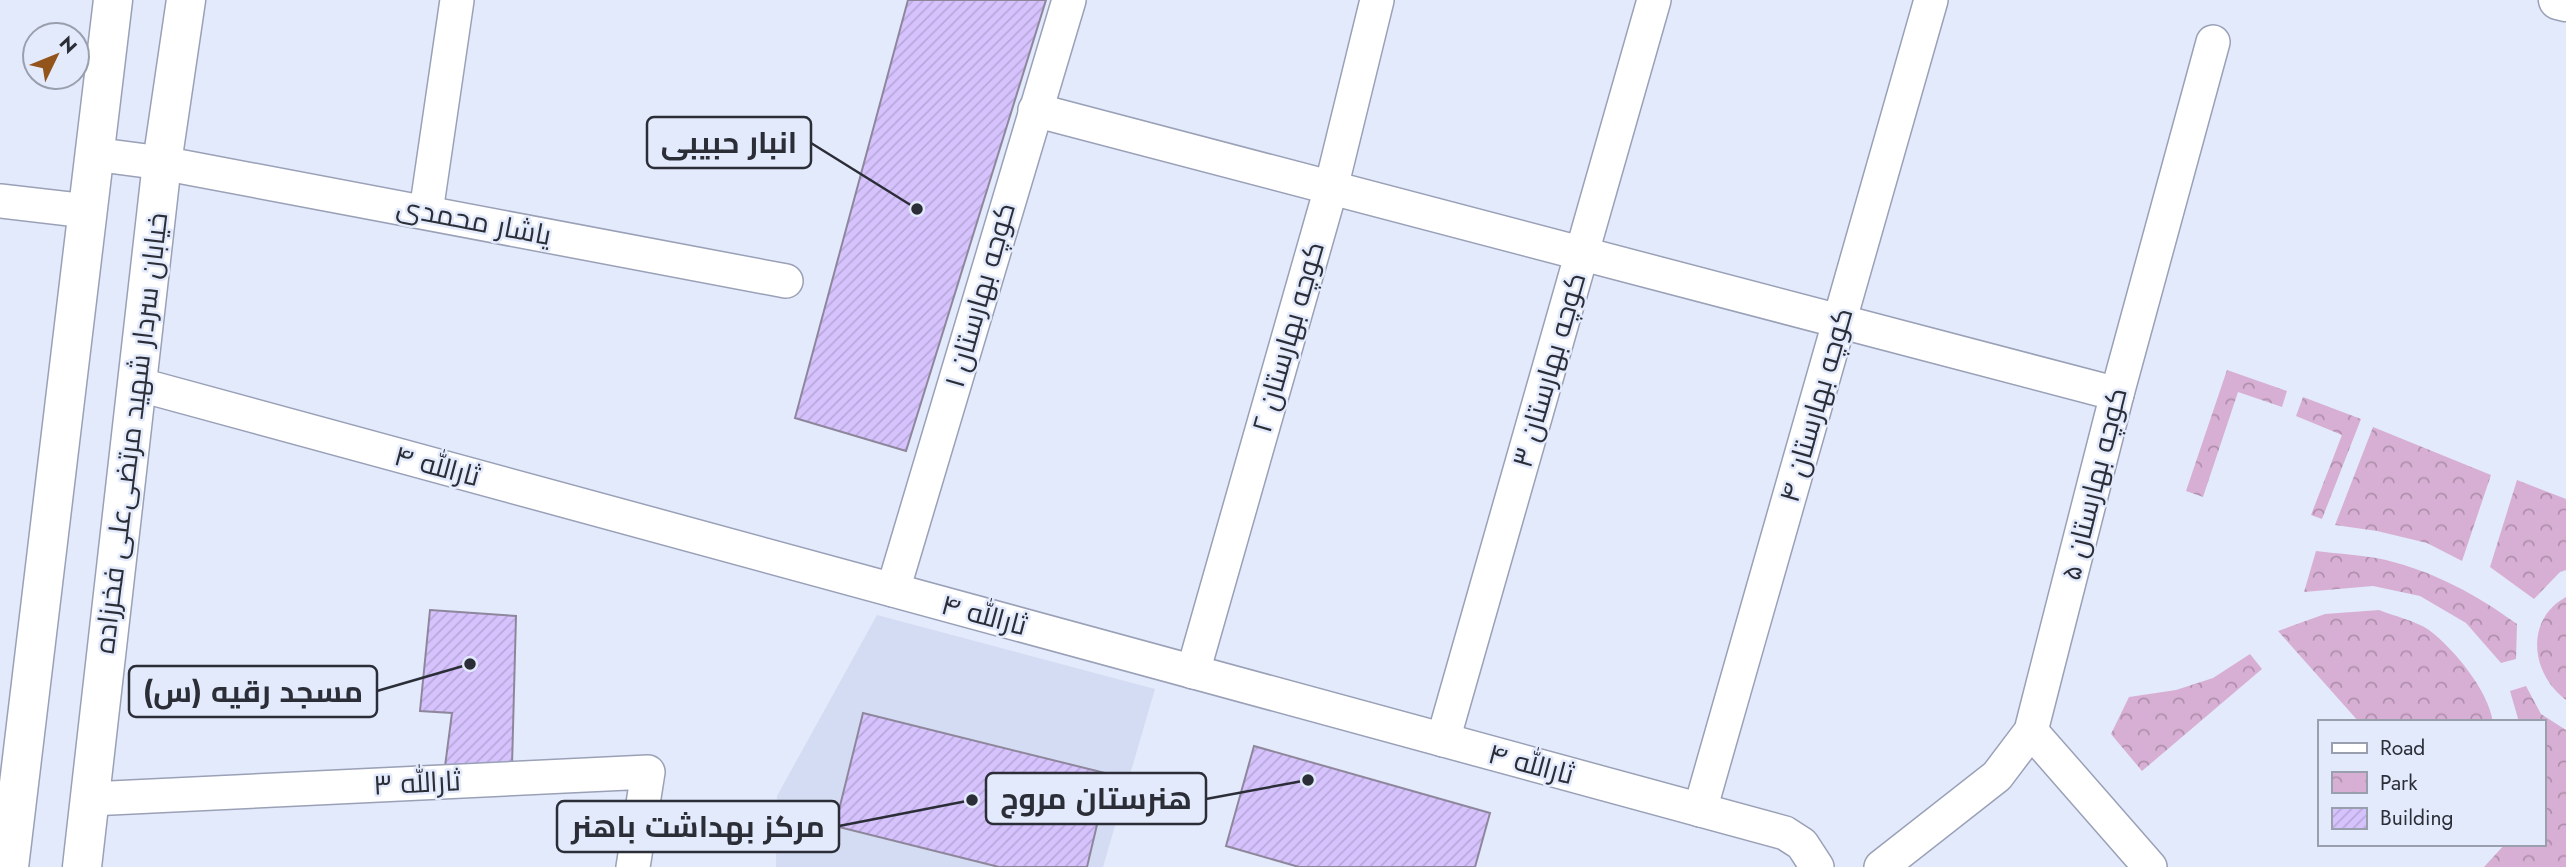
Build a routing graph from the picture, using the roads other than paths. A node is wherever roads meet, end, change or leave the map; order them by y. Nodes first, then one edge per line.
1 (113, 0) edge
2 (186, 0) edge
3 (457, 0) edge
4 (1069, 0) edge
5 (1377, 0) edge
6 (1654, 0) edge
7 (1931, 0) edge
8 (2558, 0) edge
9 (2566, 2) edge
10 (2213, 42) dead end
11 (1035, 110) junction
12 (93, 154) junction
13 (162, 163) junction
14 (1331, 188) junction
15 (0, 201) edge
16 (87, 211) junction
17 (426, 212) junction
18 (1582, 254) junction
19 (786, 281) dead end
20 (1840, 321) junction
21 (137, 384) junction
22 (2117, 394) junction
23 (893, 590) junction
24 (1193, 672) junction
25 (2031, 731) junction
26 (1443, 740) junction
27 (90, 799) junction
28 (1700, 810) junction
29 (9, 867) edge
30 (82, 867) edge
31 (633, 867) edge
32 (1817, 867) edge
33 (1881, 867) edge
34 (2150, 867) edge

1 - 12 main road
2 - 13 main road, خیابان سردار شهید مرتضی‌علی فخرزاده
3 - 17 street
4 - 11 street, کوچه بهارستان ۱
5 - 14 street, کوچه بهارستان ۲
6 - 18 street, کوچه بهارستان ۳
7 - 20 street, کوچه بهارستان ۴
8 - 9 main road
10 - 22 street, کوچه بهارستان ۵
11 - 14 street
11 - 23 street, کوچه بهارستان ۱
12 - 13 street, یاشار محمدی
12 - 16 main road
13 - 17 street, یاشار محمدی
13 - 21 main road, خیابان سردار شهید مرتضی‌علی فخرزاده
14 - 18 street
14 - 24 street, کوچه بهارستان ۲
15 - 16 street
16 - 29 main road
17 - 19 street, یاشار محمدی
18 - 20 street
18 - 26 street, کوچه بهارستان ۳
20 - 22 street
20 - 28 street, کوچه بهارستان ۴
21 - 23 street, ثارالله ۴
21 - 27 main road, خیابان سردار شهید مرتضی‌علی فخرزاده
22 - 25 street, کوچه بهارستان ۵
23 - 24 street, ثارالله ۴
24 - 26 street, ثارالله ۴
25 - 33 street, کوچه بهارستان ۵
25 - 34 street
26 - 28 street, ثارالله ۴
27 - 30 main road, خیابان سردار شهید مرتضی‌علی فخرزاده
27 - 31 street, ثارالله ۳
28 - 32 street, ثارالله ۴

